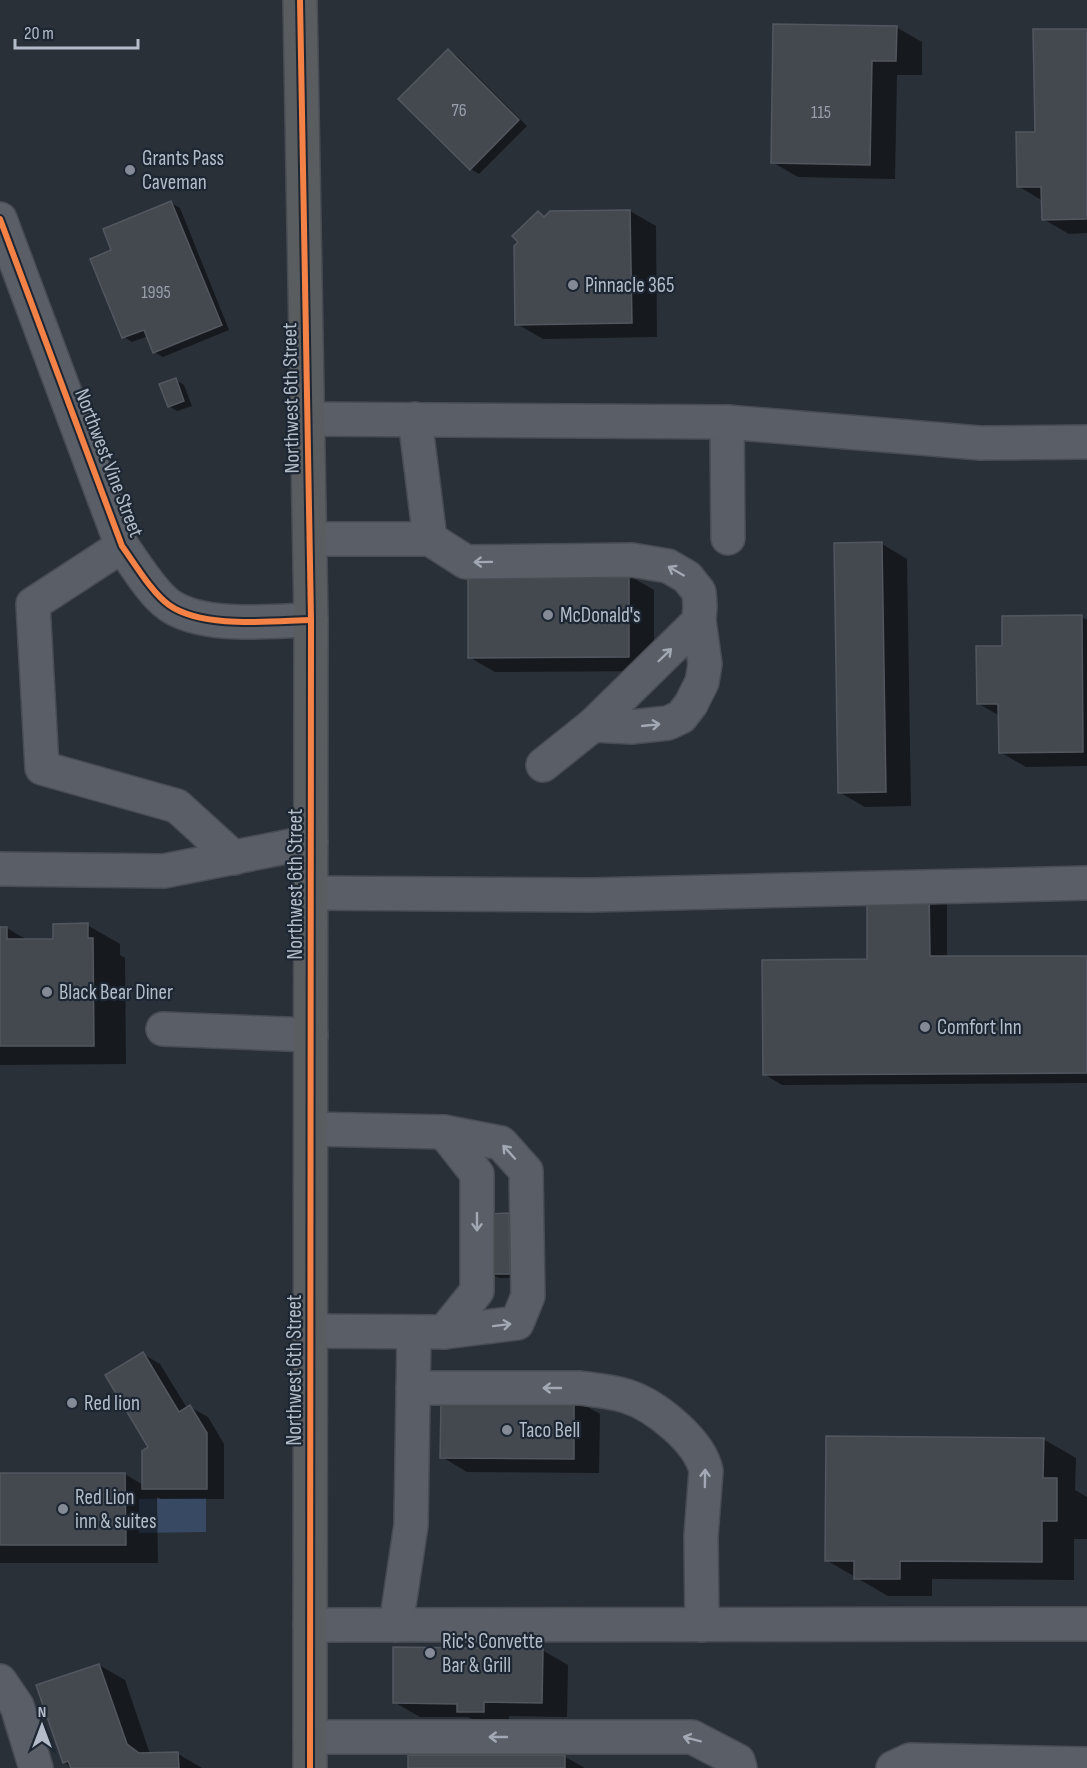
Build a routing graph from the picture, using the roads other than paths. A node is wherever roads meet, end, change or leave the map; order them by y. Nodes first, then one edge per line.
1 (300, 0) edge
2 (0, 219) edge
3 (308, 419) junction
4 (415, 419) junction
5 (727, 422) junction
6 (1087, 442) edge
7 (728, 538) dead end
8 (310, 539) junction
9 (430, 539) junction
10 (122, 546) junction
11 (311, 620) junction
12 (699, 621) junction
13 (593, 725) junction
14 (543, 765) dead end
15 (311, 842) junction
16 (234, 858) junction
17 (0, 869) edge
18 (1087, 883) edge
19 (311, 892) junction
20 (163, 1029) dead end
21 (311, 1035) junction
22 (311, 1129) junction
23 (444, 1132) junction
24 (310, 1331) junction
25 (429, 1332) junction
26 (413, 1388) junction
27 (1087, 1624) edge
28 (310, 1625) junction
29 (396, 1625) junction
30 (702, 1625) junction
31 (0, 1681) edge
32 (310, 1753) edge
33 (1087, 1764) edge
34 (36, 1768) edge
35 (740, 1768) edge
36 (893, 1768) edge

1 - 3 highway, Northwest 6th Street
2 - 10 street, Northwest Vine Street
3 - 4 street
3 - 8 highway, Northwest 6th Street
4 - 5 street
4 - 9 street
5 - 6 street
5 - 7 street
8 - 9 street
8 - 11 highway, Northwest 6th Street
12 -> 9 street
10 - 11 street, Northwest Vine Street
10 - 16 street
11 - 15 highway, Northwest 6th Street
13 -> 12 street
13 -> 12 street
13 - 14 street
15 - 16 street
15 - 19 highway, Northwest 6th Street
16 - 17 street
18 - 19 street
19 - 21 highway, Northwest 6th Street
20 - 21 street
21 - 22 highway, Northwest 6th Street
22 - 23 street
22 - 24 highway, Northwest 6th Street
23 -> 25 street
25 -> 23 street
24 - 25 street
24 - 28 highway, Northwest 6th Street
25 - 26 street
26 - 29 street
30 -> 26 street
27 - 30 street
28 - 29 street
28 - 32 highway, Northwest 6th Street
29 - 30 street
31 - 34 street
35 -> 32 street
33 - 36 street

